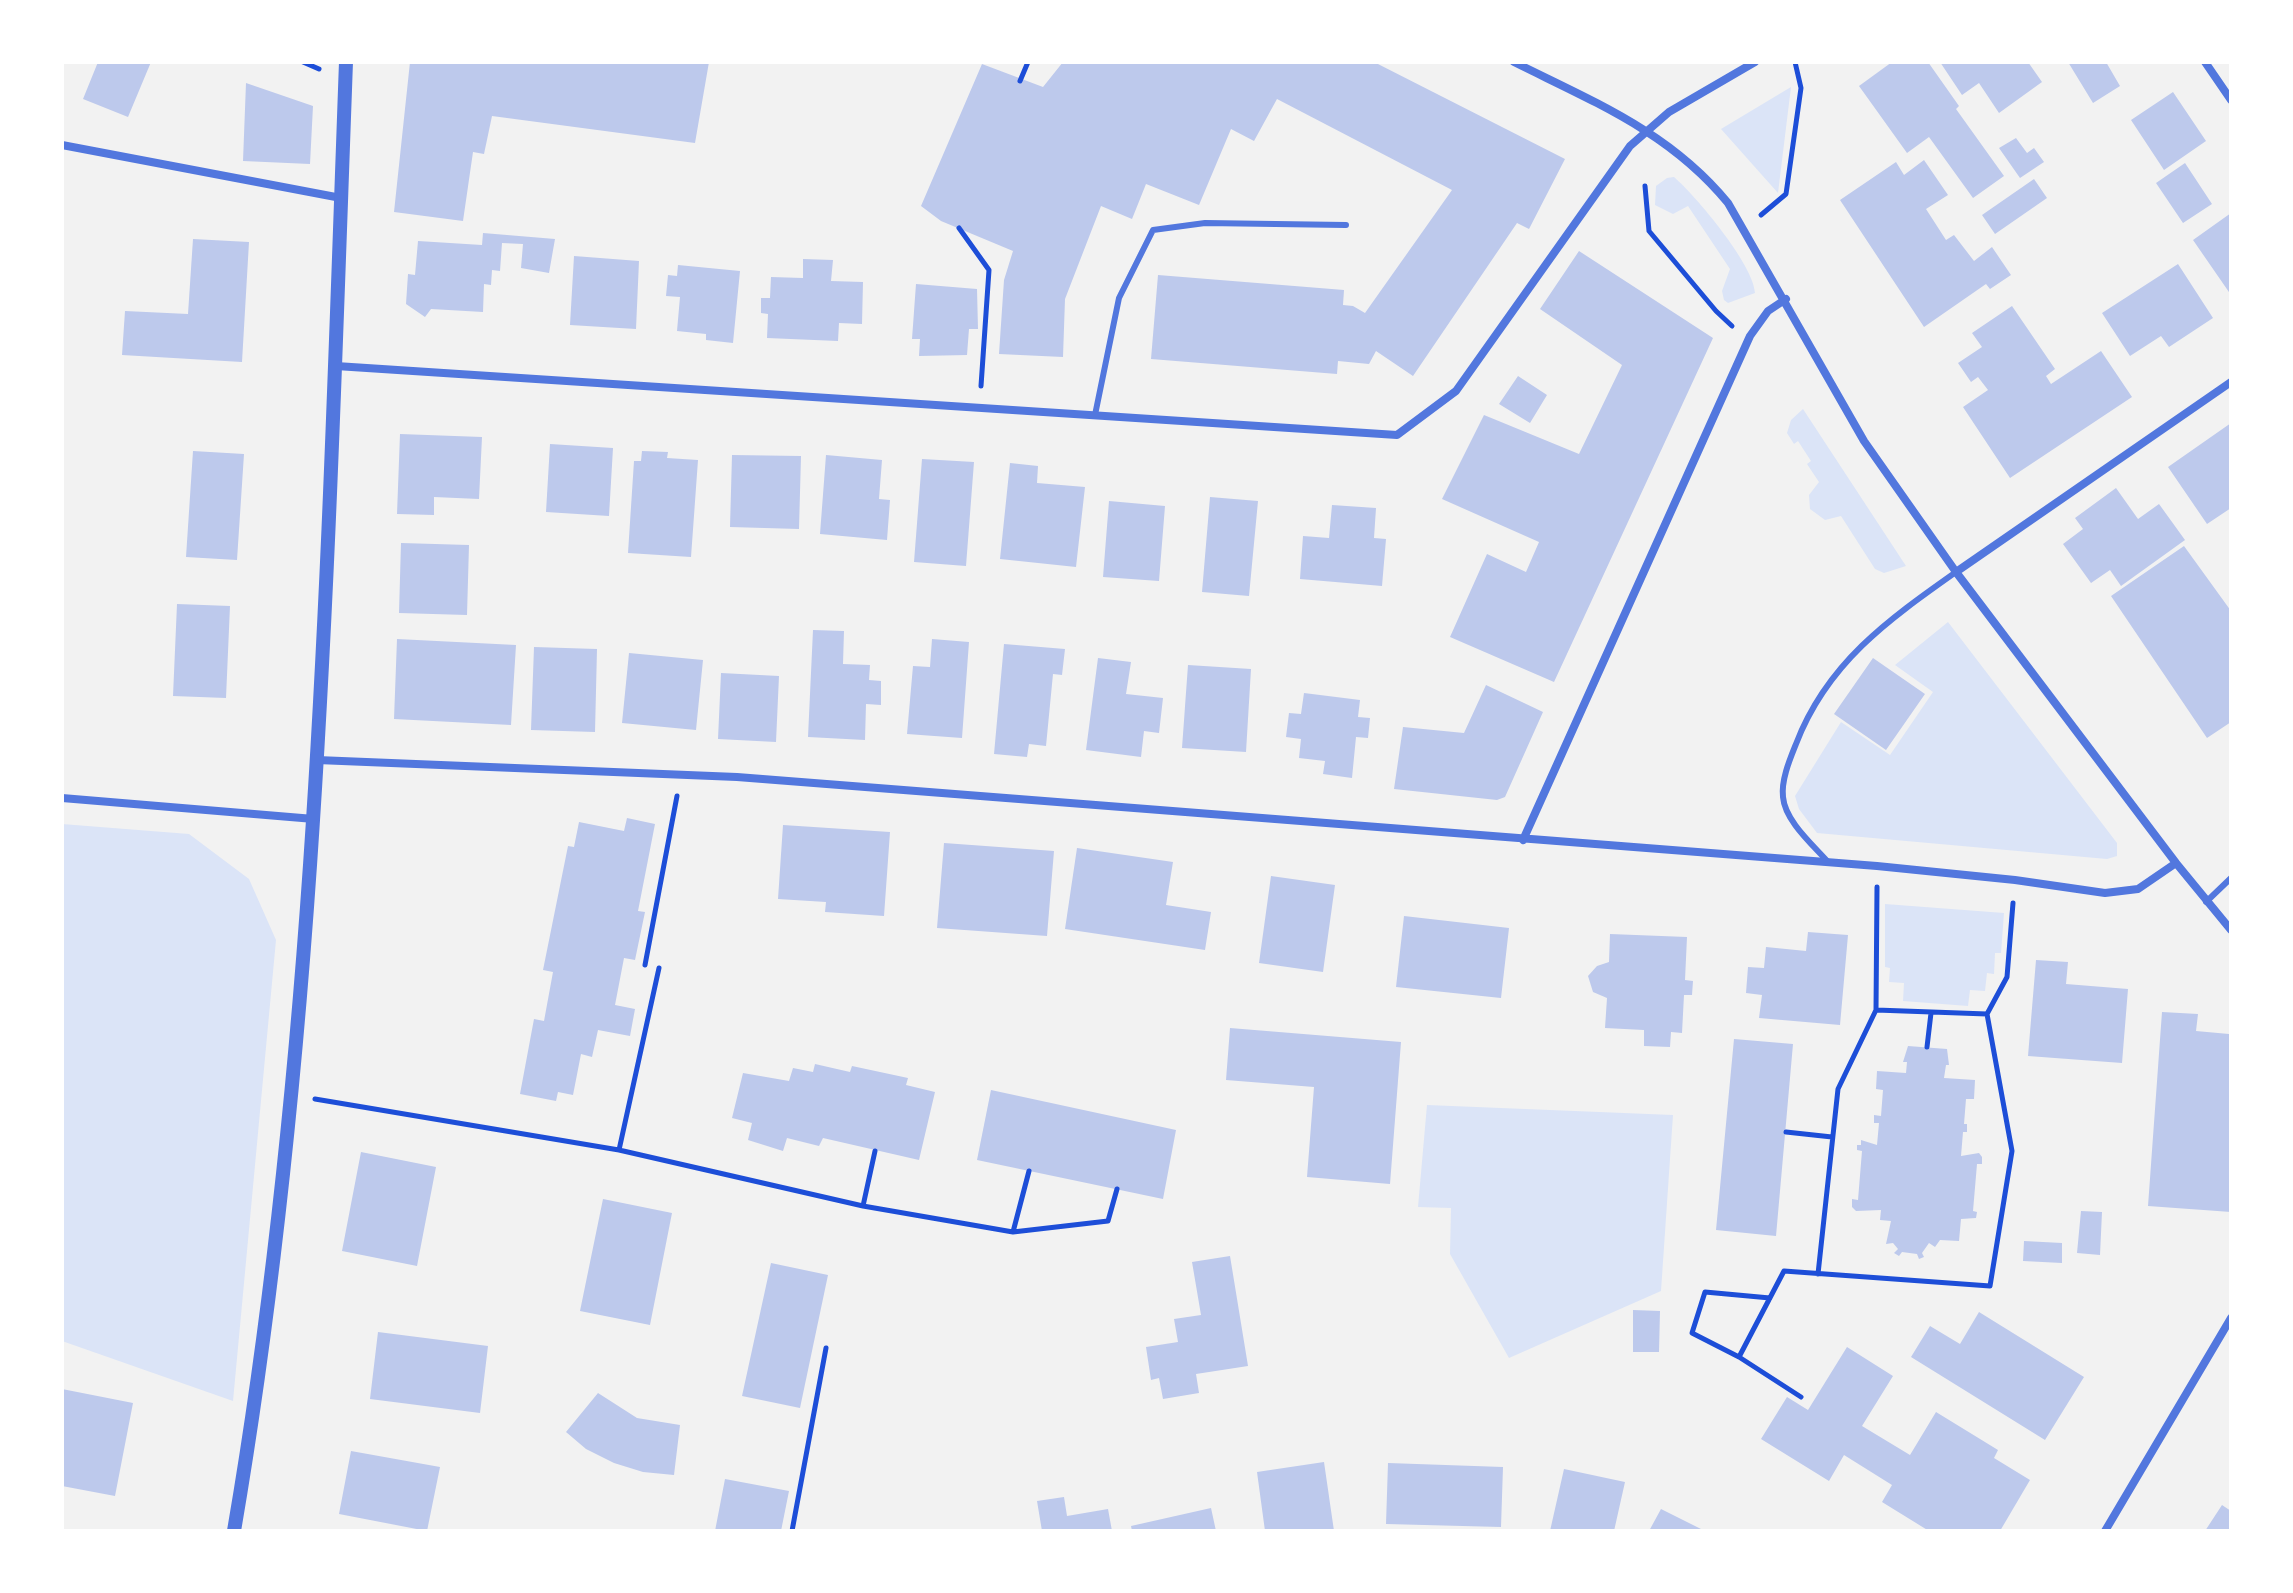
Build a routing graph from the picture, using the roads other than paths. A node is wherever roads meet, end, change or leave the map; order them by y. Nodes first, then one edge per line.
1 (346, 62) edge
2 (1514, 62) edge
3 (2205, 62) edge
4 (1748, 64) edge
5 (2231, 100) edge
6 (1647, 129) junction
7 (62, 145) edge
8 (341, 198) junction
9 (1346, 225) dead end
10 (1786, 299) junction
11 (336, 366) junction
12 (2231, 382) edge
13 (1095, 415) junction
14 (1956, 572) junction
15 (317, 760) junction
16 (62, 798) edge
17 (314, 819) junction
18 (1523, 840) junction
19 (1828, 862) junction
20 (2176, 863) junction
21 (2231, 878) edge
22 (2206, 902) junction
23 (2231, 930) edge
24 (2231, 1318) edge
25 (234, 1531) edge
26 (2105, 1531) edge

1 - 8 street
2 - 6 street
3 - 5 street
4 - 6 street
6 - 10 street
6 - 13 street
7 - 8 street
8 - 11 street
9 - 13 lane
10 - 14 street
10 - 18 street
11 - 13 street
11 - 15 street
12 - 14 street
14 - 19 lane
14 - 20 street
15 - 17 street
15 - 18 street
16 - 17 street
17 - 25 street
18 - 19 street
19 - 20 street
20 - 22 street
21 - 22 lane
22 - 23 street
24 - 26 street

